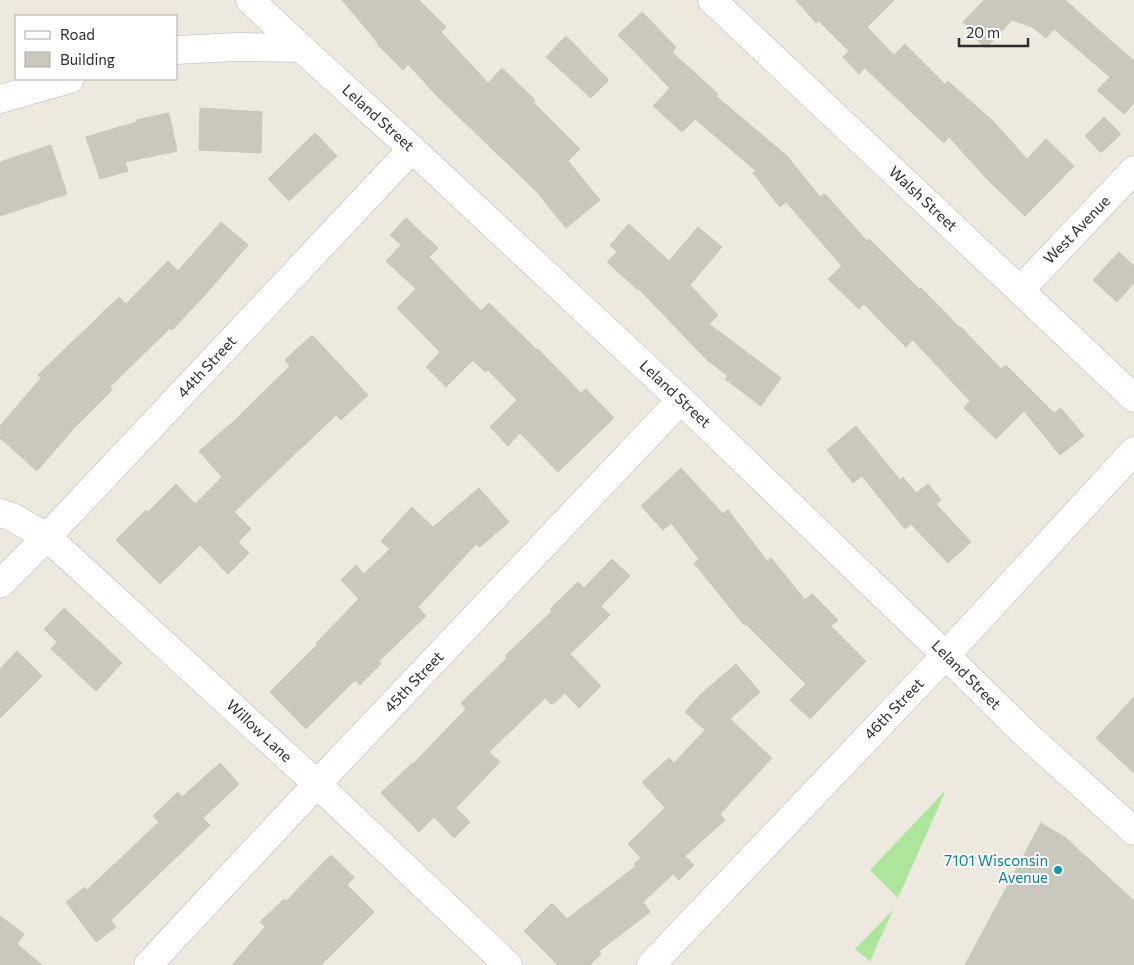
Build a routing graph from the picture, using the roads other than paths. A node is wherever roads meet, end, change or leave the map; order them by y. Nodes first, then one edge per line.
1 (250, 0) edge
2 (712, 0) edge
3 (301, 48) junction
4 (178, 50) edge
5 (66, 80) edge
6 (0, 99) edge
7 (412, 149) junction
8 (1134, 170) edge
9 (1020, 290) junction
10 (1134, 398) edge
11 (681, 400) junction
12 (1134, 451) edge
13 (0, 513) edge
14 (48, 537) junction
15 (0, 584) edge
16 (946, 655) junction
17 (317, 784) junction
18 (1134, 831) edge
19 (148, 965) edge
20 (508, 965) edge
21 (651, 965) edge

1 - 3 street, Leland Street
2 - 9 street, Walsh Street
3 - 4 street
3 - 7 street, Leland Street
5 - 6 street
7 - 11 street, Leland Street
7 - 14 street, 44th Street
8 - 9 street, West Avenue
9 - 10 street, Walsh Street
11 - 16 street, Leland Street
11 - 17 street, 45th Street
12 - 16 street, 46th Street
13 - 14 street, Willow Lane
14 - 15 street, 44th Street
14 - 17 street, Willow Lane
16 - 18 street, Leland Street
16 - 21 street, 46th Street
17 - 19 street, 45th Street
17 - 20 street, Willow Lane

